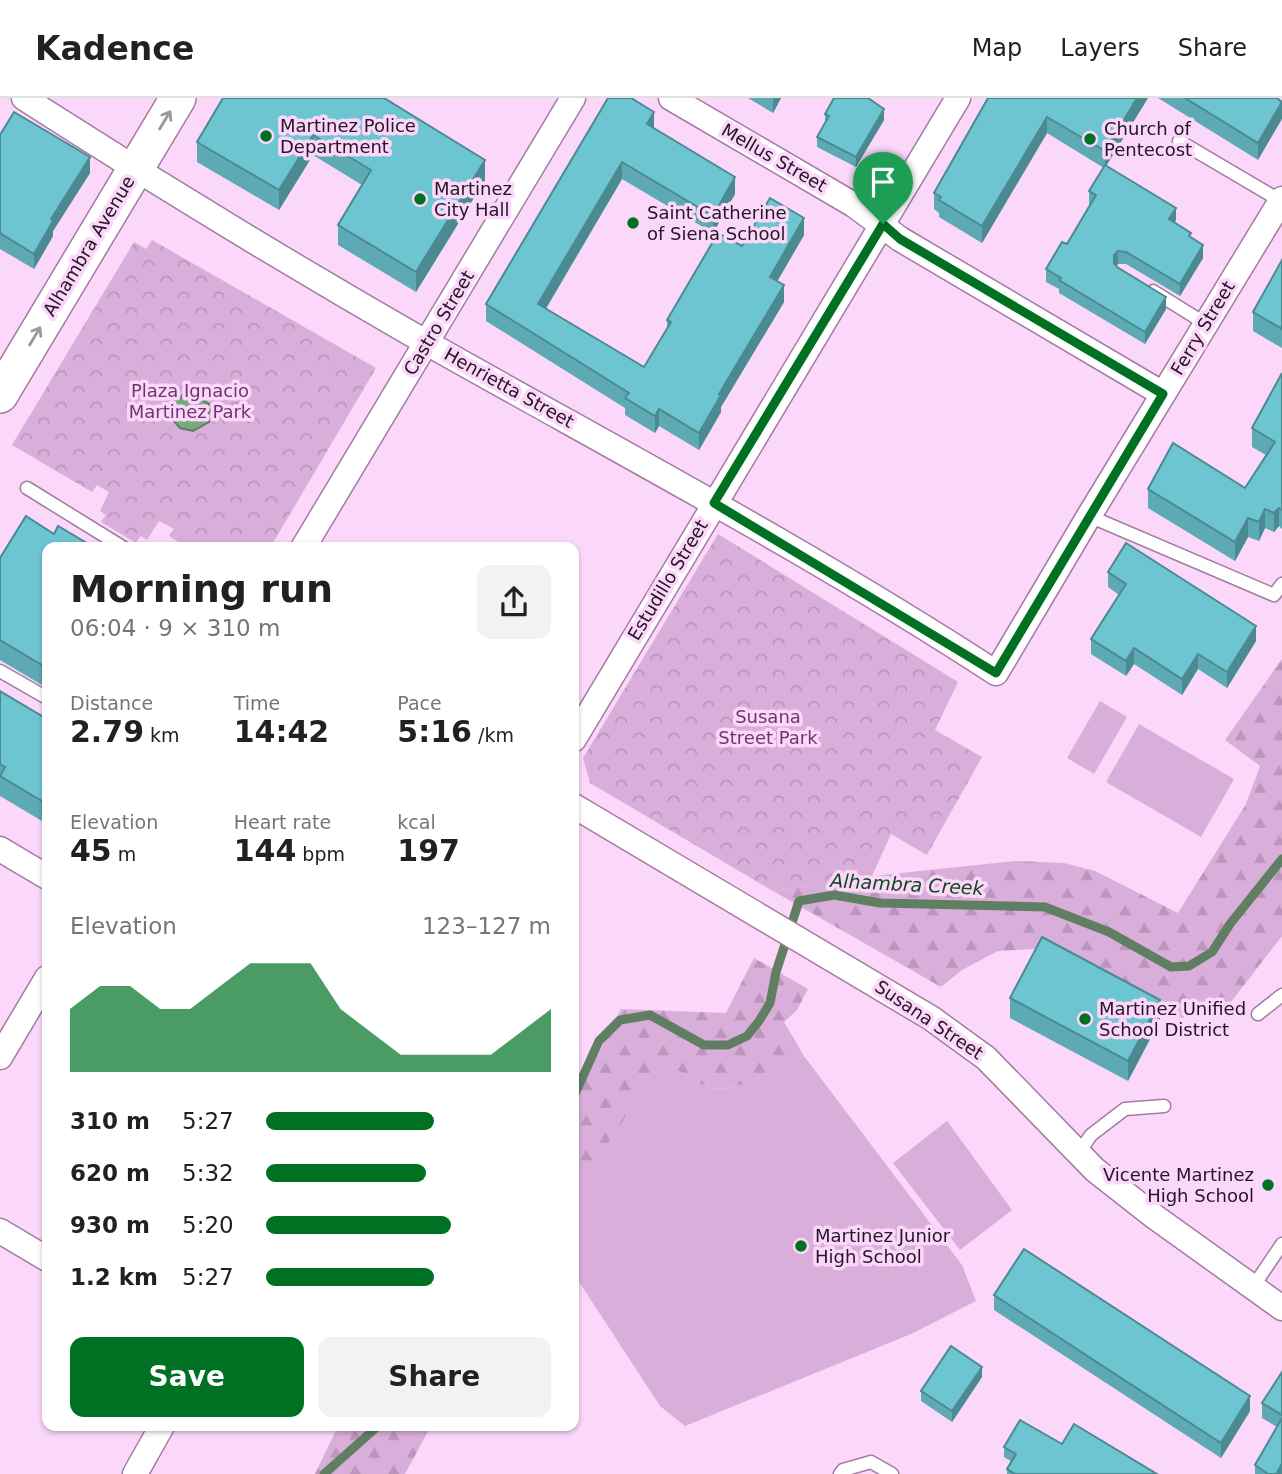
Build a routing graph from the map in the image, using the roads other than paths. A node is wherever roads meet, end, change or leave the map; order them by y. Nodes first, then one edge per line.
1 (24, 98) edge
2 (178, 98) edge
3 (573, 98) edge
4 (671, 98) edge
5 (958, 98) edge
6 (1179, 141) dead end
7 (135, 169) junction
8 (1281, 200) edge
9 (883, 224) junction
10 (1144, 286) edge
11 (1206, 324) junction
12 (427, 342) junction
13 (1163, 394) junction
14 (0, 395) edge
15 (27, 488) dead end
16 (714, 503) junction
17 (1088, 516) junction
18 (114, 542) edge
19 (307, 542) edge
20 (1282, 584) edge
21 (0, 671) edge
22 (996, 673) joint
23 (42, 695) edge
24 (579, 731) edge
25 (579, 809) edge
26 (0, 849) edge
27 (42, 874) edge
28 (42, 986) edge
29 (1282, 995) edge
30 (1258, 1014) dead end
31 (0, 1057) edge
32 (1164, 1106) dead end
33 (1078, 1154) junction
34 (0, 1231) edge
35 (1282, 1244) edge
36 (42, 1256) edge
37 (1253, 1287) junction
38 (1282, 1308) edge
39 (159, 1431) edge
40 (135, 1474) edge
41 (839, 1474) edge
42 (892, 1474) edge

1 - 7 street, Henrietta Street
7 -> 2 main road, Alhambra Avenue
3 - 12 street, Castro Street
4 - 9 street, Mellus Street
5 - 9 street, Estudillo Street
6 - 8 lane
7 - 12 street, Henrietta Street
14 -> 7 main road, Alhambra Avenue
8 - 11 street, Ferry Street
9 - 13 street, Mellus Street
9 - 16 street, Estudillo Street
10 - 11 lane
11 - 13 street, Ferry Street
12 - 16 street, Henrietta Street
12 - 19 street, Castro Street
13 - 17 street, Ferry Street
15 - 18 lane
16 - 22 street, Henrietta Street
16 - 24 street, Estudillo Street
17 - 20 lane
17 - 22 street, Ferry Street
21 - 23 lane
25 - 33 street, Susana Street
26 - 27 street
28 - 31 street
29 - 30 lane
32 - 33 lane
33 - 37 street, Susana Street
34 - 36 street
35 - 37 lane
37 - 38 street, Susana Street
39 - 40 street
41 - 42 lane

